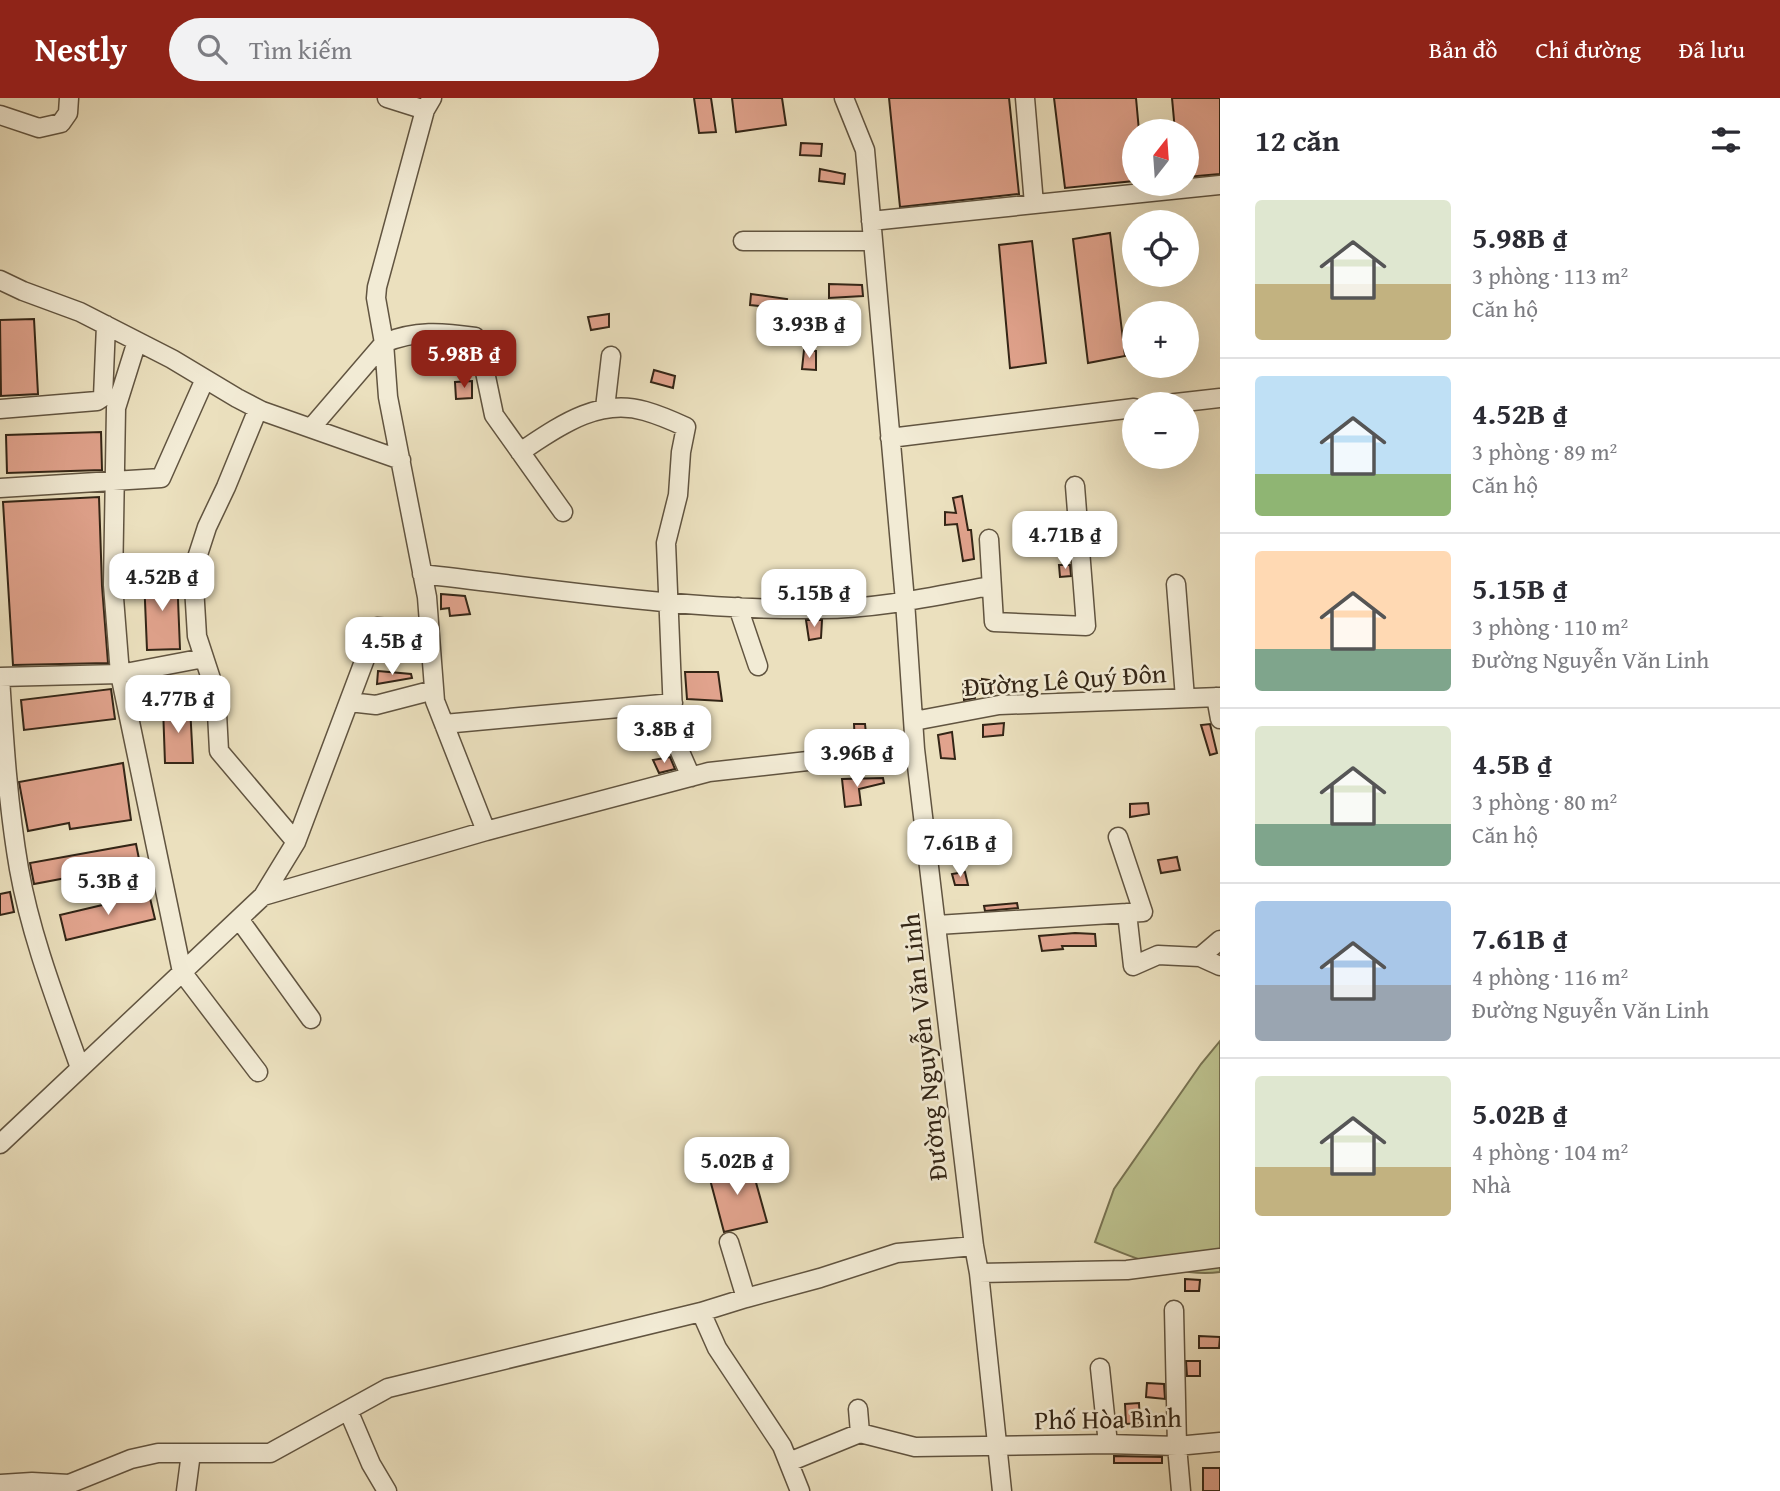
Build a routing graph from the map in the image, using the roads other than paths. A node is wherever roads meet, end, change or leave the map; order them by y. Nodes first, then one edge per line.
1 (69, 98) edge
2 (387, 98) edge
3 (844, 98) edge
4 (1025, 98) edge
5 (429, 104) edge
6 (0, 115) edge
7 (1220, 185) edge
8 (1034, 204) junction
9 (871, 221) junction
10 (743, 241) dead end
11 (873, 241) junction
12 (0, 280) edge
13 (106, 325) junction
14 (137, 341) junction
15 (384, 343) junction
16 (611, 356) dead end
17 (205, 379) junction
18 (1220, 398) edge
19 (1199, 400) edge
20 (605, 408) junction
21 (0, 409) edge
22 (258, 409) junction
23 (1122, 409) edge
24 (311, 428) junction
25 (890, 438) junction
26 (520, 452) junction
27 (401, 460) junction
28 (115, 482) junction
29 (1075, 486) dead end
30 (0, 488) edge
31 (563, 512) dead end
32 (989, 539) dead end
33 (422, 574) junction
34 (1177, 584) dead end
35 (990, 586) junction
36 (668, 601) junction
37 (905, 601) junction
38 (738, 607) junction
39 (429, 631) junction
40 (204, 658) junction
41 (758, 666) dead end
42 (120, 674) junction
43 (0, 677) edge
44 (434, 690) junction
45 (1218, 697) edge
46 (1185, 698) junction
47 (349, 702) junction
48 (673, 704) junction
49 (1220, 719) edge
50 (914, 721) junction
51 (444, 724) junction
52 (915, 749) junction
53 (691, 777) junction
54 (486, 831) junction
55 (1118, 837) dead end
56 (296, 842) junction
57 (263, 896) junction
58 (1127, 913) junction
59 (239, 919) junction
60 (937, 925) junction
61 (1220, 940) edge
62 (1200, 957) junction
63 (1220, 966) edge
64 (182, 972) junction
65 (311, 1019) dead end
66 (80, 1068) junction
67 (258, 1072) dead end
68 (0, 1144) edge
69 (729, 1242) dead end
70 (974, 1246) junction
71 (1220, 1258) edge
72 (979, 1273) junction
73 (746, 1298) junction
74 (1174, 1310) dead end
75 (701, 1312) junction
76 (1100, 1368) dead end
77 (858, 1409) dead end
78 (348, 1410) junction
79 (860, 1433) junction
80 (1220, 1442) edge
81 (1108, 1444) junction
82 (1177, 1446) junction
83 (997, 1447) junction
84 (191, 1453) junction
85 (789, 1462) junction
86 (0, 1484) edge
87 (186, 1491) edge
88 (387, 1491) edge
89 (800, 1491) edge
90 (1002, 1491) edge
91 (1181, 1491) edge

1 - 6 street
2 - 5 street
3 - 9 street, Đường Nguyễn Văn Linh
4 - 8 street
5 - 15 street
7 - 8 street
8 - 9 street
9 - 11 street, Đường Nguyễn Văn Linh
10 - 11 street
11 - 25 street, Đường Nguyễn Văn Linh
12 - 13 street
13 - 14 street
13 - 21 street
14 - 17 street
14 - 28 street
15 - 24 street
15 - 26 street
15 - 27 street
16 - 20 street
17 - 22 street
17 - 28 street
18 - 19 street
20 - 26 street
20 - 36 street
22 - 24 street
22 - 40 street
23 - 25 street
24 - 27 street
25 - 37 street, Đường Nguyễn Văn Linh
26 - 31 street
27 - 33 street
28 - 30 street
28 - 42 street
29 - 35 street
32 - 35 street
33 - 36 street
33 - 39 street
34 - 46 street
35 - 37 street
36 - 38 street
36 - 48 street
37 - 38 street
37 - 50 street, Đường Nguyễn Văn Linh
38 - 41 street
39 - 44 street
39 - 47 street
40 - 42 street
40 - 56 street
42 - 43 street
42 - 64 street
43 - 66 street
44 - 47 street
44 - 51 street
45 - 46 street, Đường Lê Quý Đôn
45 - 49 street
46 - 50 street, Đường Lê Quý Đôn
47 - 56 street
48 - 51 street
48 - 53 street
50 - 52 street, Đường Nguyễn Văn Linh
51 - 54 street
52 - 53 street
52 - 60 street, Đường Nguyễn Văn Linh
53 - 54 street
54 - 57 street
55 - 58 street
56 - 57 street
57 - 59 street
58 - 60 street
58 - 62 street
59 - 64 street
59 - 65 street
60 - 70 street, Đường Nguyễn Văn Linh
61 - 62 street
62 - 63 street
64 - 66 street
64 - 67 street
66 - 68 street
69 - 73 street
70 - 72 street, Đường Nguyễn Văn Linh
70 - 73 street
71 - 72 street
72 - 83 street, Đường Nguyễn Văn Linh
73 - 75 street
74 - 82 street
75 - 78 street
75 - 85 street
76 - 81 street
77 - 79 street
78 - 84 street
78 - 88 street
79 - 83 street, Phố Hòa Bình
79 - 85 street
80 - 82 street, Phố Hòa Bình
81 - 82 street, Phố Hòa Bình
81 - 83 street, Phố Hòa Bình
82 - 91 street
83 - 90 street, Đường Nguyễn Văn Linh
84 - 86 street
84 - 87 street
85 - 89 street

